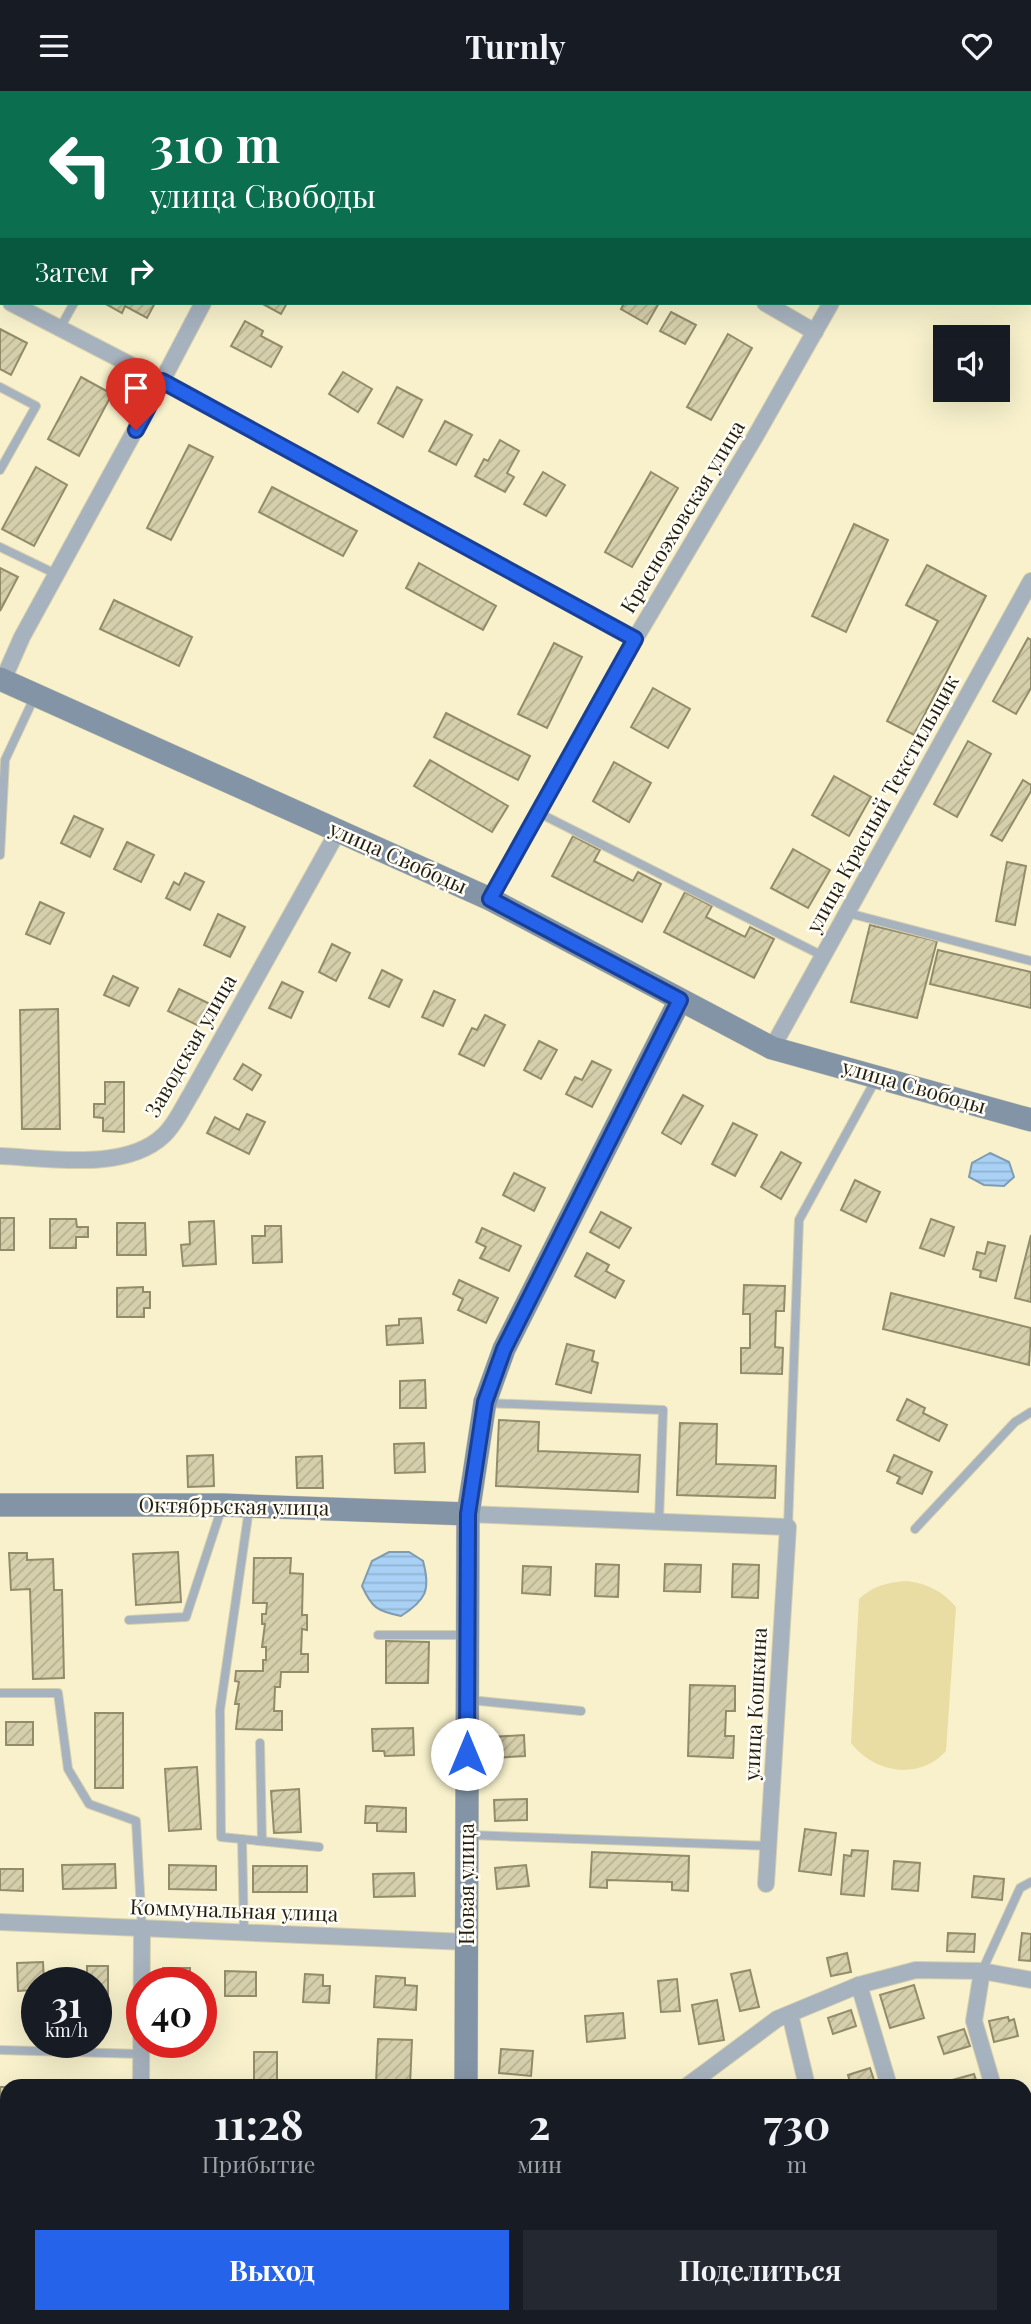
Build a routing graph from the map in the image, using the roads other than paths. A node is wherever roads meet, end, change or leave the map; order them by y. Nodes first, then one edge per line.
1 (15, 305) edge
2 (73, 305) edge
3 (202, 305) edge
4 (768, 305) edge
5 (830, 305) edge
6 (60, 328) junction
7 (815, 332) junction
8 (162, 381) junction
9 (0, 387) edge
10 (0, 470) edge
11 (0, 547) edge
12 (56, 575) junction
13 (1031, 581) edge
14 (635, 639) junction
15 (1, 680) edge
16 (36, 696) junction
17 (539, 813) junction
18 (338, 831) junction
19 (0, 855) edge
20 (490, 899) junction
21 (848, 913) junction
22 (823, 956) junction
23 (1031, 961) edge
24 (680, 1000) junction
25 (772, 1048) junction
26 (877, 1077) junction
27 (1031, 1120) edge
28 (0, 1156) edge
29 (485, 1402) junction
30 (1031, 1412) edge
31 (0, 1505) edge
32 (223, 1505) junction
33 (249, 1506) junction
34 (468, 1514) junction
35 (659, 1521) junction
36 (788, 1527) junction
37 (915, 1529) dead end
38 (129, 1620) dead end
39 (378, 1635) dead end
40 (468, 1635) junction
41 (0, 1693) edge
42 (467, 1700) junction
43 (581, 1711) dead end
44 (260, 1743) dead end
45 (467, 1835) junction
46 (243, 1839) junction
47 (262, 1841) junction
48 (769, 1846) junction
49 (319, 1847) dead end
50 (1031, 1882) edge
51 (766, 1884) dead end
52 (0, 1922) edge
53 (142, 1928) junction
54 (244, 1933) junction
55 (467, 1942) junction
56 (142, 1967) edge
57 (982, 1971) junction
58 (1031, 1980) edge
59 (859, 1985) junction
60 (790, 2014) junction
61 (0, 2050) edge
62 (126, 2054) edge
63 (141, 2058) edge
64 (141, 2079) edge
65 (466, 2079) edge
66 (696, 2079) edge
67 (805, 2079) edge
68 (887, 2079) edge
69 (991, 2079) edge

1 - 6 street
2 - 6 lane
3 - 8 street
4 - 7 street
5 - 7 street, Красноэховская улица
6 - 8 street
7 - 14 street, Красноэховская улица
8 - 12 street
8 - 14 street
9 - 10 lane
11 - 12 lane
12 - 15 street
13 - 21 street, улица Красный Текстильщик
14 - 17 street, Красноэховская улица
15 - 16 street, улица Свободы
16 - 18 street, улица Свободы
16 - 19 lane
17 - 20 street, Красноэховская улица
17 - 22 lane
18 - 20 street, улица Свободы
18 - 28 street, Заводская улица
20 - 24 street, улица Свободы
21 - 22 street, улица Красный Текстильщик
21 - 23 lane
22 - 25 street, улица Красный Текстильщик
24 - 25 street, улица Свободы
24 - 29 street, Новая улица
25 - 26 street, улица Свободы
26 - 27 street, улица Свободы
26 - 36 lane
29 - 34 street, Новая улица
29 - 35 lane
30 - 37 lane
31 - 32 street, Октябрьская улица
32 - 33 street, Октябрьская улица
32 - 38 lane
33 - 34 street, Октябрьская улица
33 - 46 lane
34 - 35 street
34 - 40 street, Новая улица
35 - 36 street
36 - 48 street, улица Кошкина
39 - 40 lane
40 - 42 street, Новая улица
41 - 53 lane
42 - 43 lane
42 - 45 street, Новая улица
44 - 47 lane
45 - 48 lane
45 - 55 street, Новая улица
46 - 47 lane
46 - 54 lane
47 - 49 lane
48 - 51 street, улица Кошкина
50 - 57 lane
52 - 53 street, Коммунальная улица
53 - 54 street, Коммунальная улица
53 - 56 street
54 - 55 street, Коммунальная улица
55 - 65 street, Новая улица
57 - 58 street
57 - 59 street
57 - 69 street
59 - 60 street
59 - 68 street
60 - 66 street
60 - 67 street
61 - 62 lane
63 - 64 street

